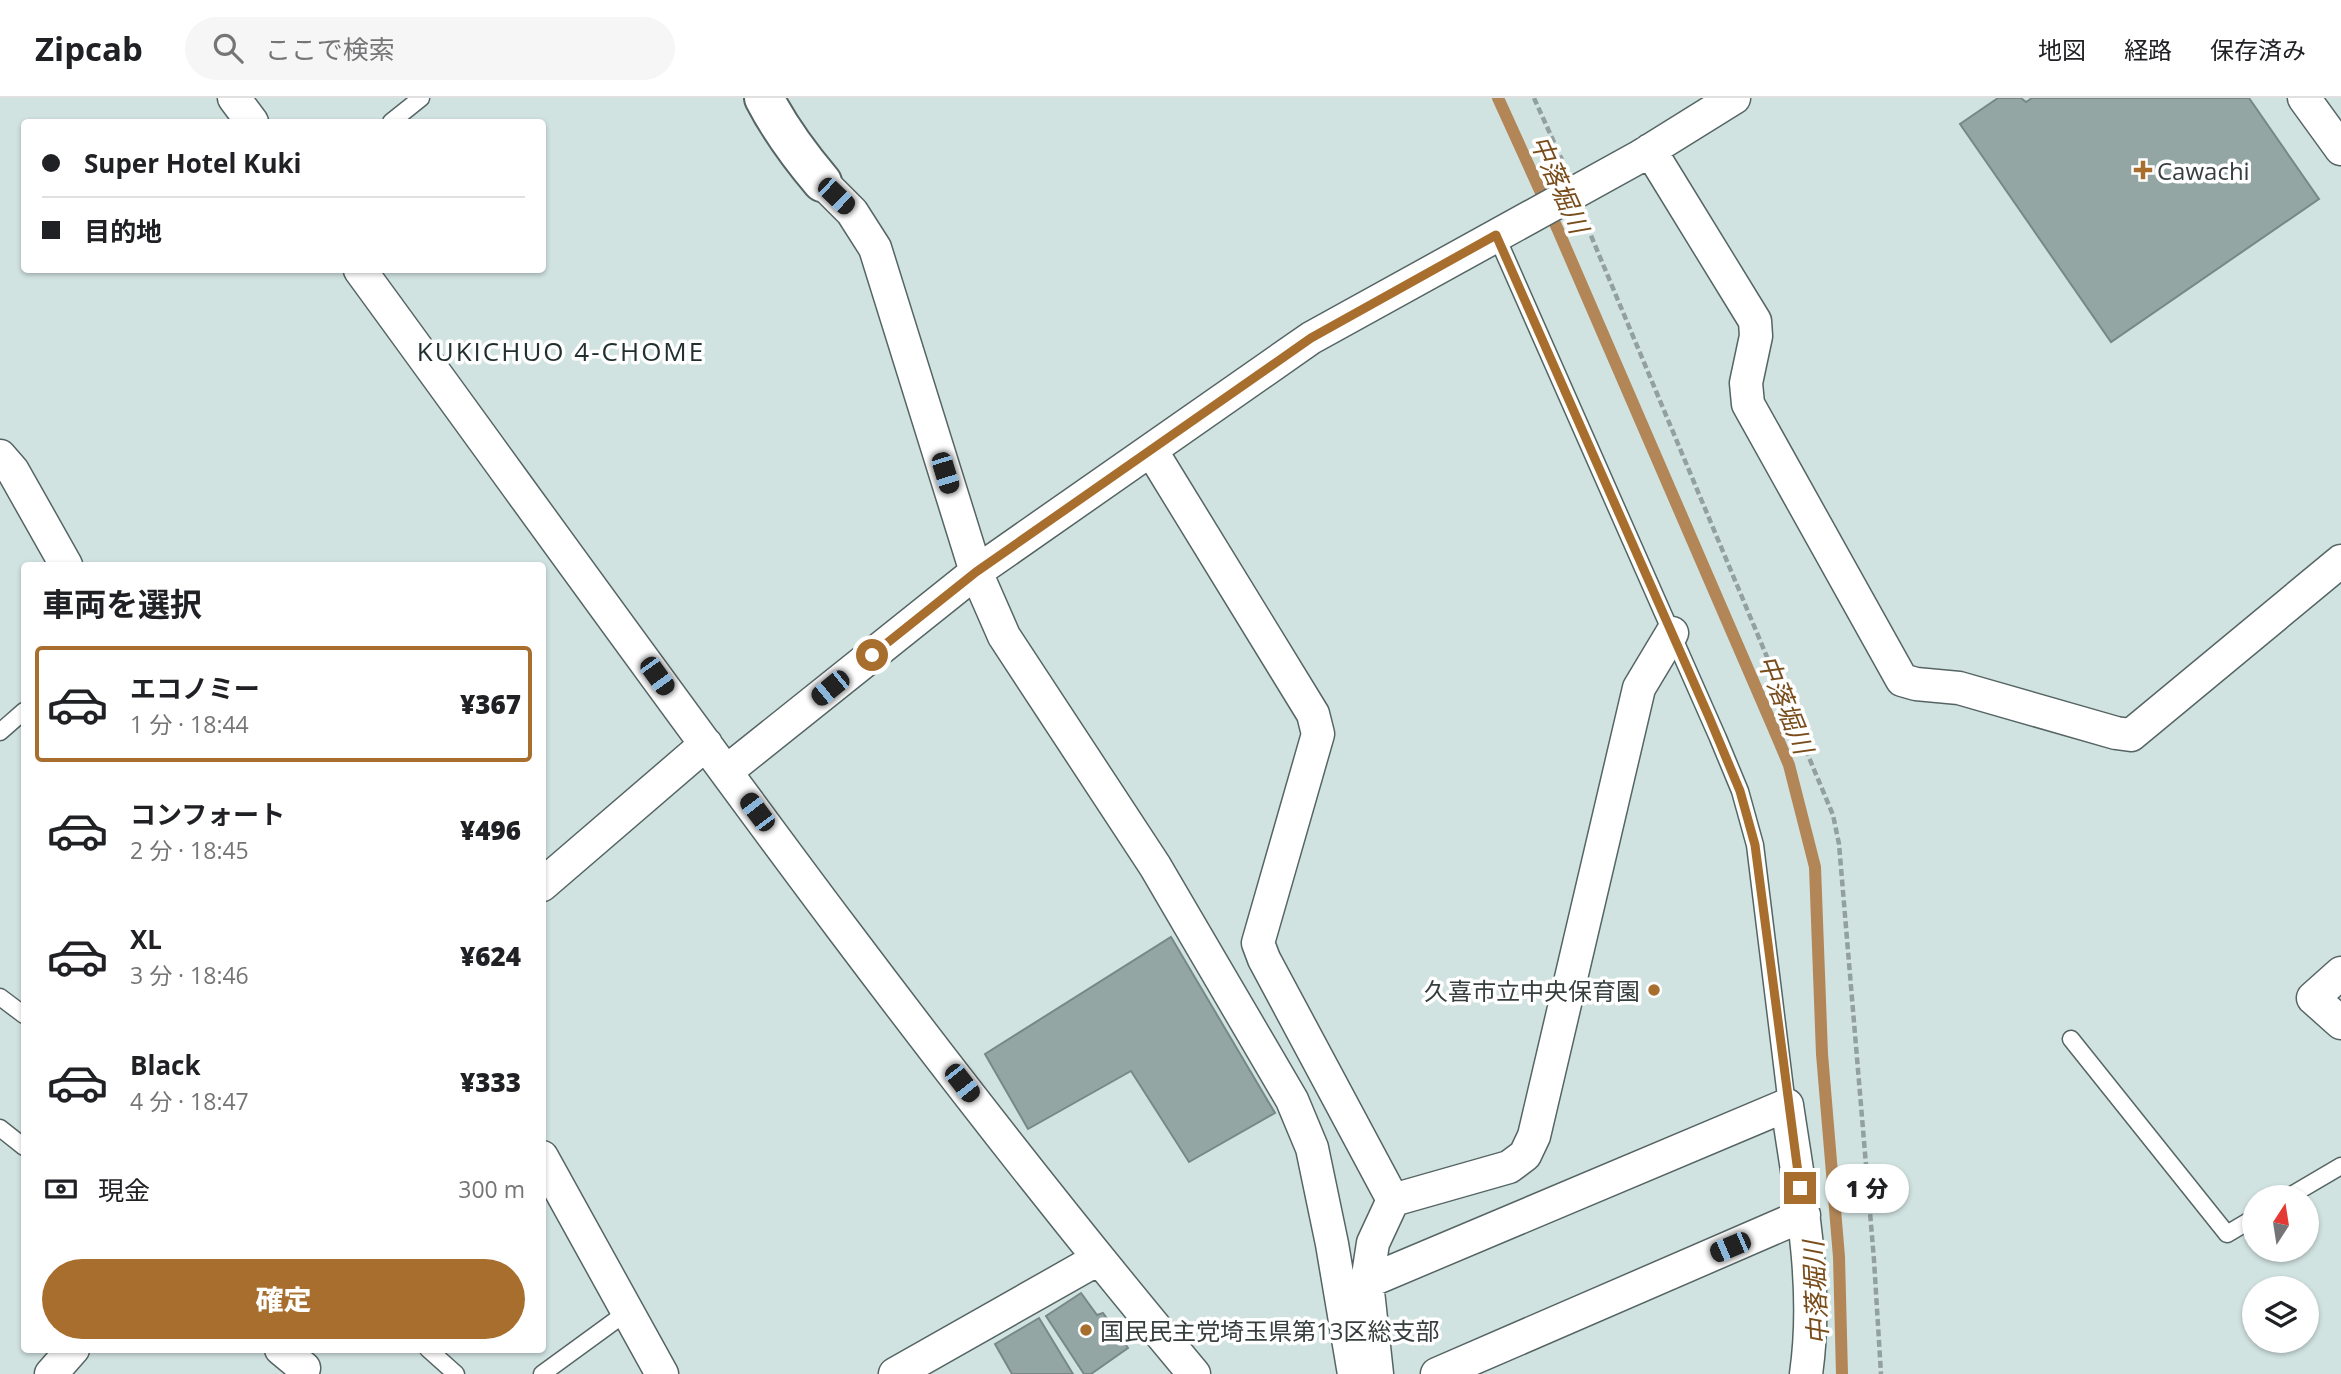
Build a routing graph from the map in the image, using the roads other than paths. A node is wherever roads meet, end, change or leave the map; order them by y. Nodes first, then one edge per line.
1 (233, 98) edge
2 (421, 98) edge
3 (764, 98) edge
4 (1734, 98) edge
5 (2304, 98) edge
6 (250, 119) edge
7 (395, 119) edge
8 (2341, 149) edge
9 (1650, 150) junction
10 (822, 183) joint
11 (1509, 228) junction
12 (362, 273) edge
13 (1151, 450) junction
14 (0, 456) edge
15 (2341, 561) edge
16 (64, 562) edge
17 (976, 572) junction
18 (1672, 633) junction
19 (21, 714) edge
20 (0, 732) edge
21 (706, 744) junction
22 (727, 771) junction
23 (546, 883) edge
24 (2341, 973) edge
25 (0, 997) edge
26 (21, 1013) edge
27 (2341, 1023) edge
28 (2071, 1039) dead end
29 (1787, 1105) junction
30 (0, 1128) edge
31 (21, 1145) edge
32 (546, 1164) edge
33 (2341, 1166) edge
34 (2309, 1185) edge
35 (1393, 1200) junction
36 (1804, 1215) junction
37 (2242, 1225) edge
38 (1373, 1243) junction
39 (1332, 1244) junction
40 (1098, 1259) junction
41 (1367, 1282) junction
42 (626, 1312) junction
43 (69, 1353) edge
44 (432, 1353) edge
45 (51, 1374) edge
46 (456, 1374) edge
47 (542, 1374) edge
48 (662, 1374) edge
49 (895, 1374) edge
50 (1194, 1374) edge
51 (1354, 1374) edge
52 (1377, 1374) edge
53 (1437, 1374) edge
54 (1806, 1374) edge

1 - 6 street
2 - 7 lane
3 - 10 street
4 - 9 street
5 - 8 street
9 - 11 street
9 - 15 street
10 - 17 street
11 - 13 street
11 - 18 lane
12 - 21 street
13 - 17 street
13 - 35 street
14 - 16 street
17 - 22 street
17 - 39 street
18 - 29 lane
18 - 35 street
19 - 20 lane
21 - 22 street
21 - 23 street
22 - 40 street
24 - 27 street
25 - 26 lane
28 - 37 lane
29 - 36 street
29 - 41 street
30 - 31 lane
32 - 42 street
33 - 34 lane
35 - 38 street
36 - 53 street
36 - 54 street
38 - 39 street
38 - 41 street
39 - 51 street
40 - 49 street
40 - 50 street
41 - 52 street
42 - 47 lane
42 - 48 street
43 - 45 street
44 - 46 lane

